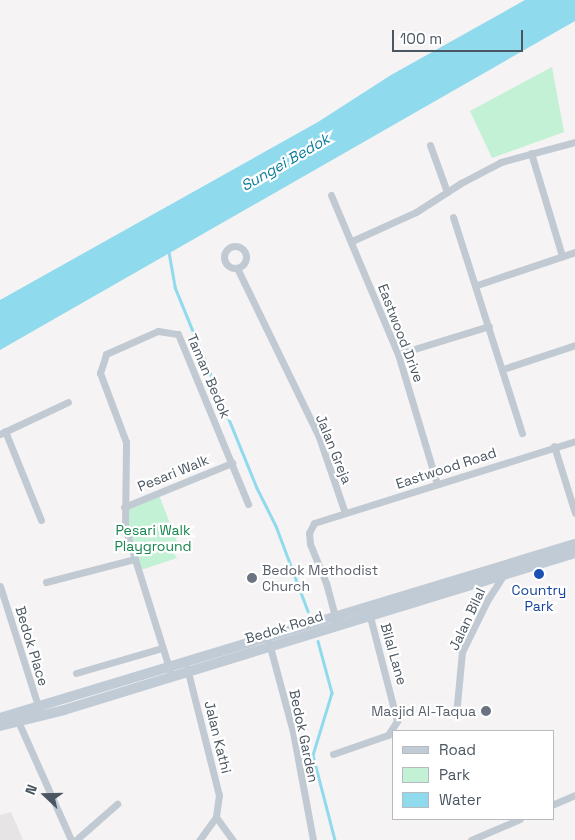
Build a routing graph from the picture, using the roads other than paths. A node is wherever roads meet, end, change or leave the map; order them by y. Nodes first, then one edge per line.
1 (575, 142) edge
2 (430, 144) dead end
3 (531, 153) junction
4 (447, 192) junction
5 (332, 195) dead end
6 (453, 217) dead end
7 (352, 241) junction
8 (575, 252) edge
9 (562, 256) junction
10 (237, 268) dead end
11 (477, 285) junction
12 (489, 326) junction
13 (575, 345) edge
14 (398, 354) junction
15 (503, 369) junction
16 (68, 402) dead end
17 (2, 432) edge
18 (522, 433) dead end
19 (575, 440) edge
20 (554, 446) junction
21 (232, 463) junction
22 (437, 484) junction
23 (248, 504) dead end
24 (124, 507) junction
25 (345, 513) junction
26 (575, 513) edge
27 (41, 520) dead end
28 (575, 544) edge
29 (575, 553) edge
30 (135, 559) junction
31 (509, 567) junction
32 (502, 576) junction
33 (46, 582) dead end
34 (0, 586) edge
35 (369, 612) junction
36 (337, 621) junction
37 (269, 642) junction
38 (162, 648) junction
39 (187, 667) junction
40 (170, 672) junction
41 (76, 673) dead end
42 (39, 710) junction
43 (456, 715) dead end
44 (0, 718) edge
45 (17, 718) junction
46 (0, 726) edge
47 (333, 754) dead end
48 (575, 795) edge
49 (117, 804) dead end
50 (555, 804) edge
51 (216, 817) junction
52 (518, 820) edge
53 (71, 840) edge
54 (76, 840) edge
55 (199, 840) edge
56 (233, 840) edge
57 (313, 840) edge
58 (471, 840) edge

1 - 3 street
2 - 4 street
3 - 4 street
3 - 9 street
4 - 7 street
5 - 7 street, Eastwood Drive
6 - 11 street
7 - 14 street, Eastwood Drive
8 - 9 street
9 - 11 street
10 - 25 street, Jalan Greja
11 - 12 street
12 - 14 street
12 - 15 street
13 - 15 street
14 - 22 street, Eastwood Drive
15 - 18 street
16 - 17 street
17 - 27 street
19 - 20 street, Eastwood Road
20 - 22 street, Eastwood Road
20 - 26 street
21 - 23 street, Taman Bedok
21 - 24 street, Pesari Walk
21 - 24 street, Taman Bedok
22 - 25 street, Eastwood Road
24 - 30 street, Taman Bedok
25 - 36 street
28 - 31 main road, Bedok Road
29 - 32 main road, Bedok Road
30 - 33 street
30 - 38 street, Taman Bedok
31 - 32 street, Jalan Bilal
31 - 35 main road, Bedok Road
32 - 35 main road, Bedok Road
32 - 43 street, Jalan Bilal
34 - 42 street, Bedok Place
35 - 36 main road, Bedok Road
35 - 47 street, Bilal Lane
36 - 37 main road, Bedok Road
37 - 39 main road, Bedok Road
37 - 57 street, Bedok Garden
38 - 40 street, Taman Bedok
38 - 41 street
39 - 40 main road, Bedok Road
39 - 51 street, Jalan Kathi
40 - 42 main road, Bedok Road
42 - 45 main road, Bedok Road
44 - 45 main road, Bedok Road
45 - 46 main road, Bedok Road
45 - 53 street
48 - 50 street
49 - 54 street
51 - 55 street
51 - 56 street
52 - 58 street

